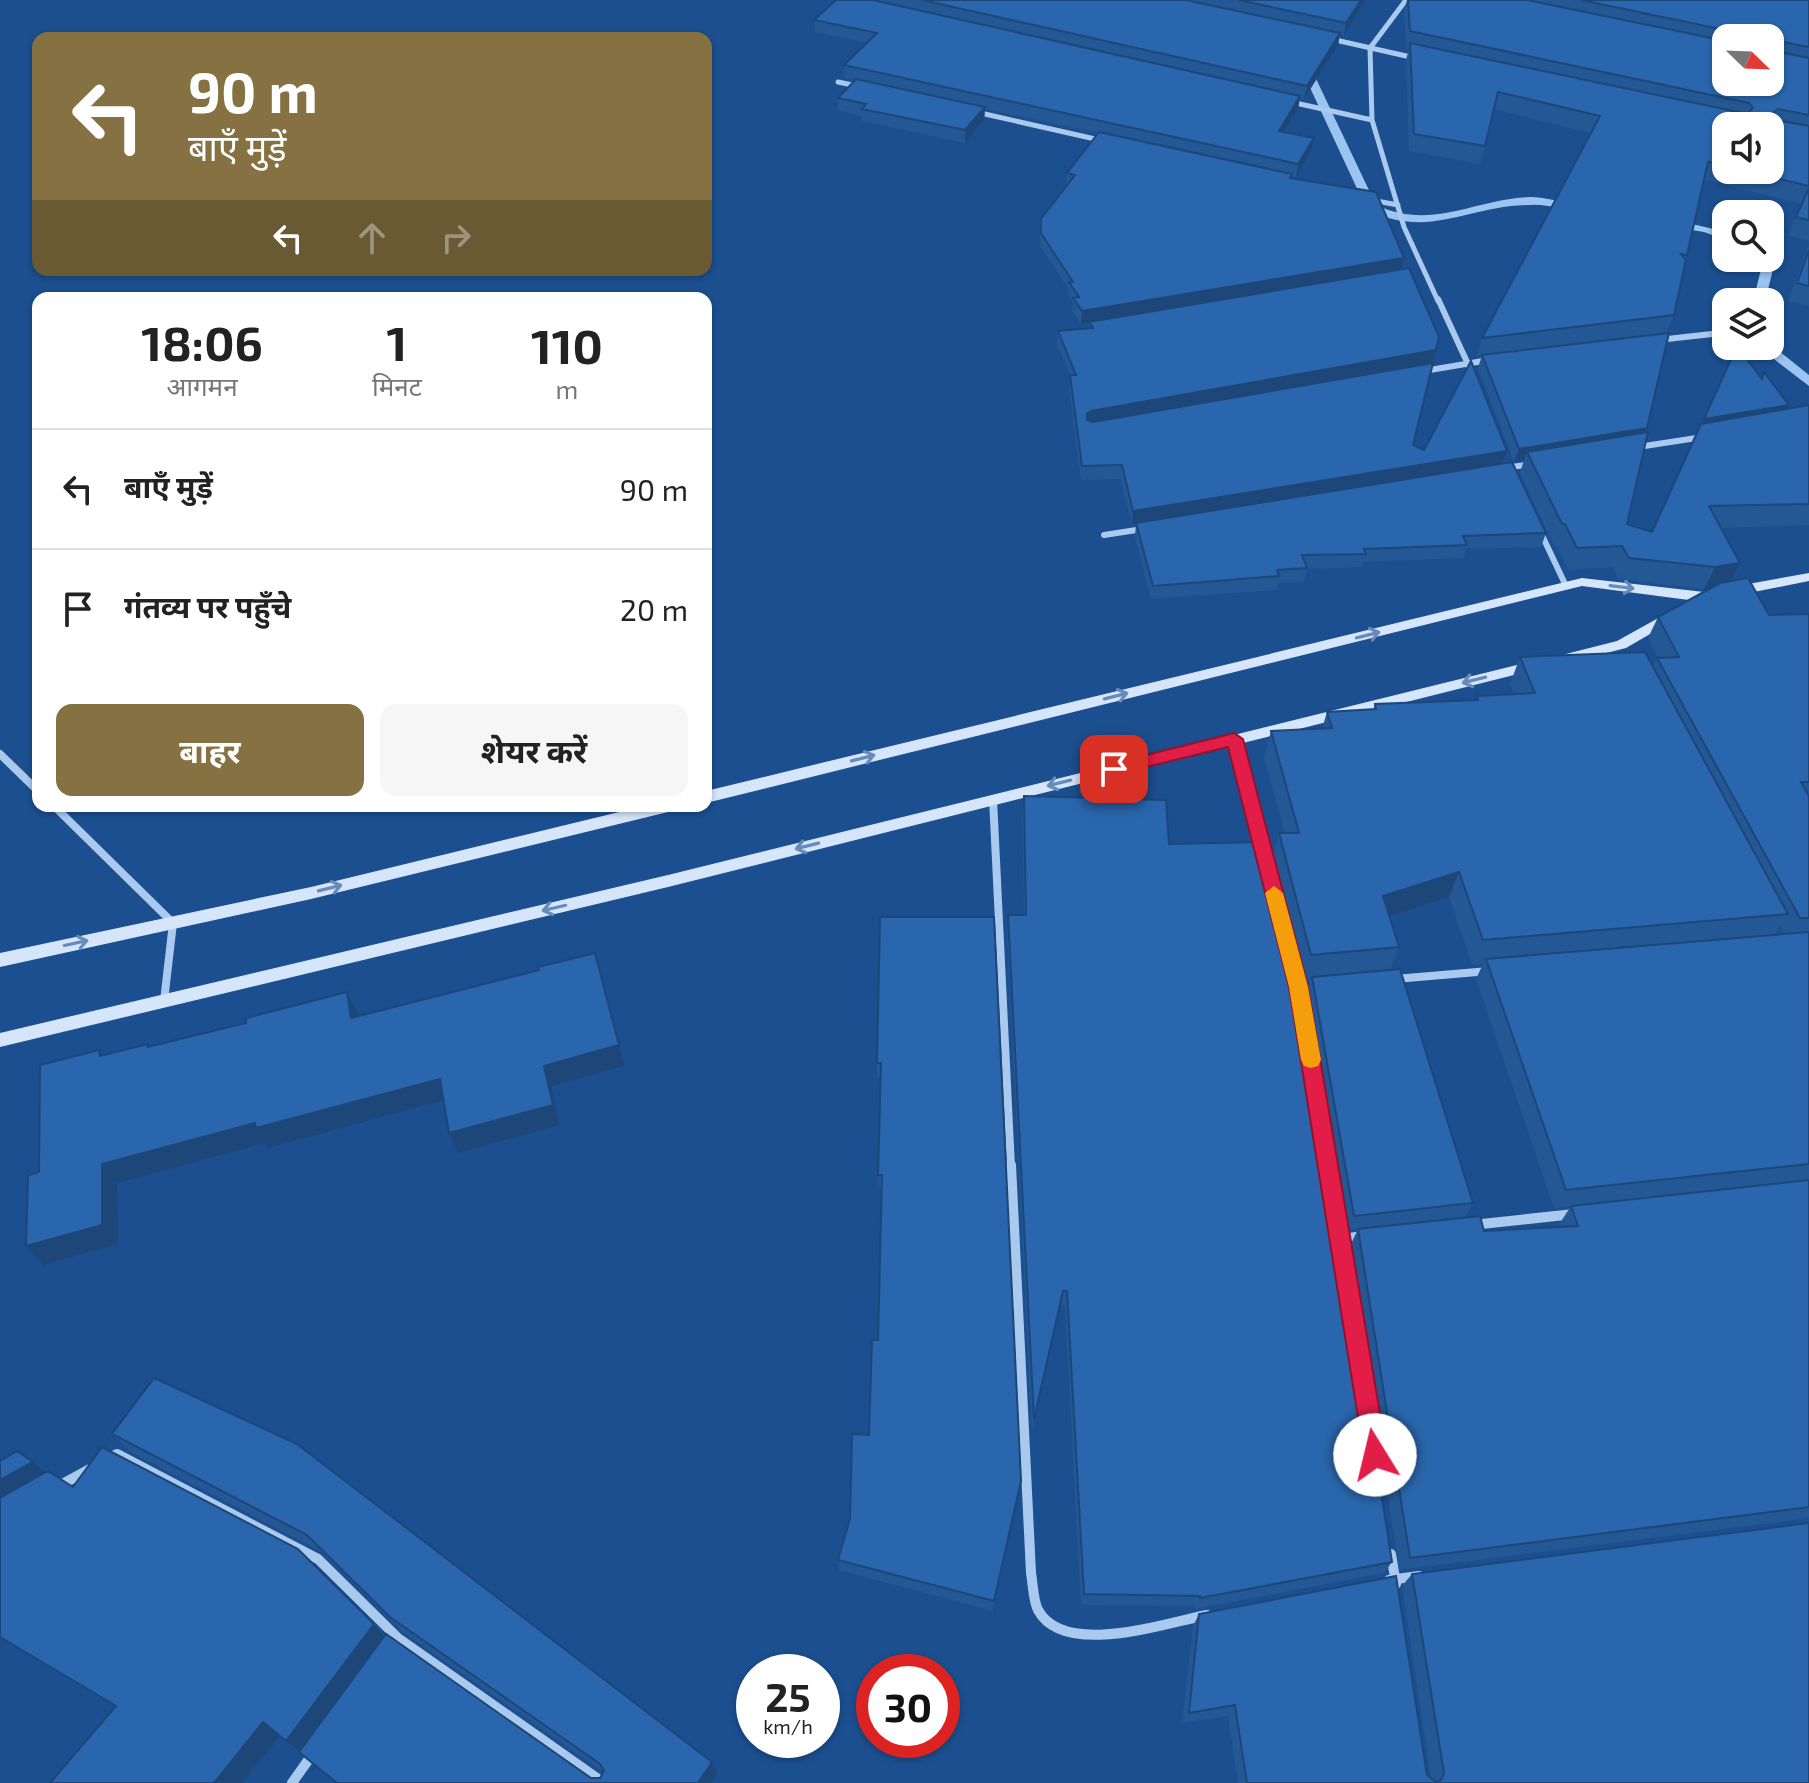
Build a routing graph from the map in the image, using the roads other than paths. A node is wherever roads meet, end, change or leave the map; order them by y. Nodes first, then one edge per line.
1 (1406, 0) edge
2 (1327, 38) edge
3 (1370, 48) junction
4 (1416, 58) edge
5 (838, 82) dead end
6 (869, 89) edge
7 (1283, 100) edge
8 (962, 109) edge
9 (1372, 120) junction
10 (1116, 143) edge
11 (1359, 197) edge
12 (1398, 208) junction
13 (1427, 272) junction
14 (1412, 274) edge
15 (1712, 334) edge
16 (1642, 342) edge
17 (1500, 359) edge
18 (1469, 363) junction
19 (1422, 371) edge
20 (1479, 389) edge
21 (1713, 435) edge
22 (1635, 448) edge
23 (1505, 454) edge
24 (1541, 462) edge
25 (1510, 467) junction
26 (1494, 470) edge
27 (1516, 481) edge
28 (1535, 520) edge
29 (1151, 527) edge
30 (1104, 535) dead end
31 (1809, 577) edge
32 (1566, 586) junction
33 (1704, 597) junction
34 (1234, 739) junction
35 (0, 754) edge
36 (32, 785) edge
37 (712, 796) edge
38 (993, 799) junction
39 (60, 812) edge
40 (643, 812) edge
41 (1268, 870) edge
42 (173, 923) junction
43 (0, 960) edge
44 (1501, 970) edge
45 (1376, 981) edge
46 (164, 1001) junction
47 (0, 1040) edge
48 (1591, 1212) edge
49 (1339, 1223) edge
50 (1466, 1225) edge
51 (1373, 1235) edge
52 (1342, 1239) junction
53 (1344, 1254) edge
54 (52, 1490) edge
55 (1390, 1548) edge
56 (1426, 1575) edge
57 (1395, 1579) junction
58 (1380, 1582) edge
59 (1397, 1595) edge
60 (1212, 1614) edge
61 (398, 1638) junction
62 (389, 1650) edge
63 (318, 1747) edge
64 (292, 1783) edge
65 (604, 1783) edge

1 - 3 street
2 - 3 street
3 - 4 street
3 - 9 street
5 - 6 street
7 - 9 street
8 - 10 street
9 - 12 street
11 - 12 street
12 - 13 street
13 - 14 street
13 - 18 street
15 - 16 street
17 - 18 street
18 - 19 street
18 - 20 street
21 - 22 street
23 - 25 street
24 - 25 street
25 - 26 street
25 - 27 street
28 - 32 street
29 - 30 street
31 - 33 main road
32 -> 33 main road
37 -> 32 main road
33 -> 34 main road
34 -> 38 main road
34 - 41 street
35 - 36 street
38 -> 46 main road
38 - 60 street
39 - 42 street
42 -> 40 main road
43 -> 42 main road
42 - 46 street
44 - 45 street
46 - 47 main road
48 - 50 street
49 - 52 street
51 - 52 street
52 - 53 street
54 - 61 street
55 - 57 street
56 - 57 street
57 - 58 street
57 - 59 street
61 - 62 street
61 - 65 street
63 - 64 street

